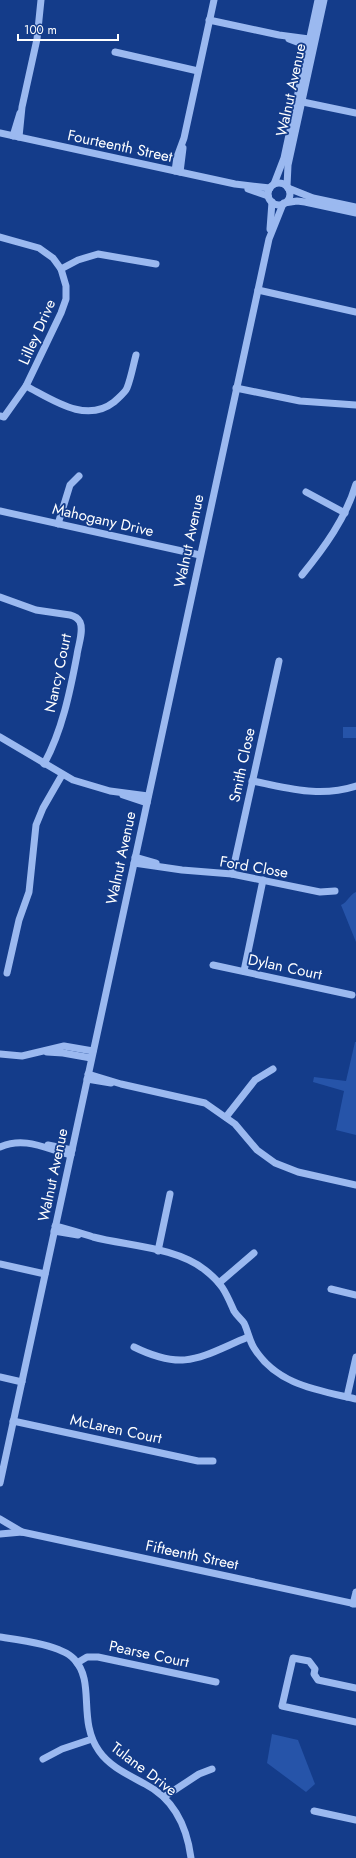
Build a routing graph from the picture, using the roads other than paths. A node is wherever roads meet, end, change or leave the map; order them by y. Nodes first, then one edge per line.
1 (41, 0) edge
2 (214, 0) edge
3 (318, 0) edge
4 (324, 0) edge
5 (209, 20) junction
6 (311, 42) junction
7 (115, 52) dead end
8 (198, 71) junction
9 (299, 101) junction
10 (356, 113) edge
11 (0, 133) edge
12 (16, 137) junction
13 (177, 172) junction
14 (235, 184) junction
15 (272, 186) junction
16 (288, 187) junction
17 (270, 199) junction
18 (284, 203) junction
19 (356, 207) edge
20 (356, 213) edge
21 (0, 236) edge
22 (269, 239) junction
23 (156, 264) dead end
24 (61, 269) junction
25 (258, 290) junction
26 (356, 312) edge
27 (136, 355) dead end
28 (26, 386) junction
29 (236, 388) junction
30 (356, 405) edge
31 (0, 416) edge
32 (79, 476) dead end
33 (356, 484) edge
34 (306, 492) dead end
35 (0, 511) edge
36 (345, 513) junction
37 (58, 524) junction
38 (200, 555) junction
39 (302, 575) dead end
40 (0, 597) edge
41 (278, 661) dead end
42 (0, 737) edge
43 (44, 764) junction
44 (62, 775) junction
45 (252, 781) junction
46 (356, 786) edge
47 (147, 799) junction
48 (134, 860) junction
49 (232, 874) junction
50 (263, 880) junction
51 (335, 891) dead end
52 (213, 965) dead end
53 (244, 971) junction
54 (7, 974) dead end
55 (352, 995) dead end
56 (0, 1054) edge
57 (92, 1055) junction
58 (273, 1069) dead end
59 (87, 1076) junction
60 (226, 1117) junction
61 (0, 1147) edge
62 (71, 1152) junction
63 (356, 1185) edge
64 (170, 1194) dead end
65 (54, 1229) junction
66 (158, 1251) junction
67 (254, 1253) dead end
68 (0, 1264) edge
69 (45, 1274) junction
70 (219, 1283) junction
71 (331, 1289) dead end
72 (356, 1294) edge
73 (248, 1337) junction
74 (134, 1347) dead end
75 (356, 1357) edge
76 (0, 1377) edge
77 (22, 1382) junction
78 (347, 1397) junction
79 (356, 1399) edge
80 (13, 1420) junction
81 (213, 1461) dead end
82 (0, 1483) edge
83 (0, 1520) edge
84 (0, 1530) edge
85 (22, 1532) junction
86 (0, 1534) edge
87 (356, 1592) edge
88 (355, 1604) edge
89 (0, 1637) edge
90 (77, 1663) junction
91 (216, 1682) dead end
92 (356, 1688) edge
93 (356, 1722) edge
94 (92, 1739) junction
95 (44, 1759) dead end
96 (212, 1770) dead end
97 (164, 1797) junction
98 (314, 1811) dead end
99 (356, 1820) edge
100 (191, 1858) edge

1 - 12 street
2 - 5 street
3 - 6 street, Walnut Avenue
4 - 6 street, Walnut Avenue
5 - 6 street
5 - 8 street
6 - 9 street, Walnut Avenue
7 - 8 street
8 - 13 street
9 - 10 street
9 - 15 street, Walnut Avenue
9 - 16 street, Walnut Avenue
11 - 12 street, Fourteenth Street
12 - 13 street, Fourteenth Street
13 - 14 street, Fourteenth Street
14 - 15 street, Fourteenth Street
14 - 17 street, Fourteenth Street
15 - 16 street
15 - 17 street
16 - 18 street
16 - 19 street
17 - 18 street
17 - 22 street, Walnut Avenue
18 - 20 street
18 - 22 street, Walnut Avenue
21 - 24 street, Lilley Drive
22 - 25 street, Walnut Avenue
23 - 24 street
24 - 28 street, Lilley Drive
25 - 26 street
25 - 29 street, Walnut Avenue
27 - 28 street
28 - 31 street, Lilley Drive
29 - 30 street
29 - 38 street, Walnut Avenue
32 - 37 street
33 - 36 street
34 - 36 street
35 - 37 street, Mahogany Drive
36 - 39 street
37 - 38 street, Mahogany Drive
38 - 47 street, Walnut Avenue
40 - 43 street, Nancy Court
41 - 45 street, Smith Close
42 - 43 street
43 - 44 street
44 - 47 street
44 - 54 street
45 - 46 street
45 - 49 street, Smith Close
47 - 48 street, Walnut Avenue
48 - 49 street, Ford Close
48 - 57 street, Walnut Avenue
49 - 50 street, Ford Close
50 - 51 street, Ford Close
50 - 53 street
52 - 53 street, Dylan Court
53 - 55 street, Dylan Court
56 - 57 street
57 - 59 street, Walnut Avenue
58 - 60 street
59 - 60 street
59 - 62 street, Walnut Avenue
60 - 63 street
61 - 62 street
62 - 65 street, Walnut Avenue
64 - 66 street
65 - 66 street
65 - 69 street, Walnut Avenue
66 - 70 street
67 - 70 street
68 - 69 street
69 - 77 street, Walnut Avenue
70 - 73 street
71 - 72 street
73 - 74 street
73 - 78 street
75 - 78 street
76 - 77 street
77 - 80 street, Walnut Avenue
78 - 79 street
80 - 81 street, McLaren Court
80 - 82 street, Walnut Avenue
83 - 84 street
83 - 85 street, Fifteenth Street
85 - 86 street, Fifteenth Street
85 - 88 street, Fifteenth Street
87 - 88 street
89 - 90 street, Tulane Drive
90 - 91 street, Pearse Court
90 - 94 street, Tulane Drive
92 - 93 street
94 - 95 street
94 - 97 street, Tulane Drive
96 - 97 street
97 - 100 street, Tulane Drive
98 - 99 street

